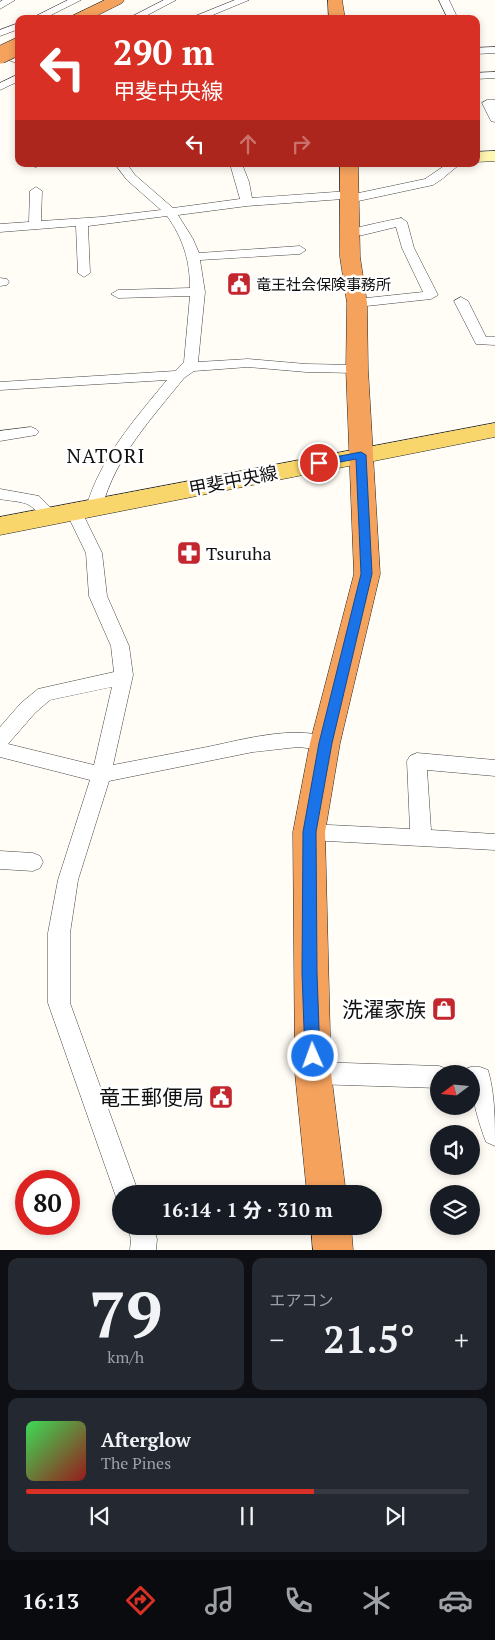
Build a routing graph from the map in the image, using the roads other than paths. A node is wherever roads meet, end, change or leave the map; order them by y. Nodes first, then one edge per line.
1 (10, 0) edge
2 (76, 0) edge
3 (117, 0) edge
4 (134, 0) edge
5 (171, 0) edge
6 (244, 0) edge
7 (335, 0) edge
8 (444, 0) edge
9 (0, 6) edge
10 (44, 15) edge
11 (86, 15) edge
12 (103, 15) edge
13 (140, 15) edge
14 (204, 15) edge
15 (337, 15) edge
16 (451, 15) edge
17 (15, 27) edge
18 (0, 33) edge
19 (495, 50) edge
20 (480, 51) edge
21 (495, 75) edge
22 (480, 76) edge
23 (15, 79) edge
24 (0, 86) edge
25 (495, 103) edge
26 (495, 119) edge
27 (495, 156) edge
28 (480, 157) edge
29 (122, 167) edge
30 (237, 167) edge
31 (349, 167) edge
32 (451, 167) edge
33 (36, 191) dead end
34 (349, 197) junction
35 (246, 202) junction
36 (170, 212) junction
37 (82, 222) junction
38 (35, 225) junction
39 (0, 228) edge
40 (350, 232) junction
41 (300, 250) dead end
42 (194, 257) junction
43 (84, 273) dead end
44 (198, 292) junction
45 (118, 294) dead end
46 (461, 301) dead end
47 (357, 303) junction
48 (495, 341) edge
49 (357, 369) junction
50 (185, 371) junction
51 (0, 386) edge
52 (495, 430) edge
53 (31, 432) dead end
54 (0, 436) edge
55 (361, 455) junction
56 (0, 494) edge
57 (73, 512) junction
58 (0, 526) edge
59 (124, 675) junction
60 (0, 740) edge
61 (326, 743) junction
62 (0, 749) edge
63 (495, 768) edge
64 (101, 775) junction
65 (309, 832) junction
66 (421, 838) junction
67 (495, 842) edge
68 (0, 860) edge
69 (33, 862) dead end
70 (313, 1073) junction
71 (430, 1077) edge
72 (480, 1078) edge
73 (495, 1134) edge
74 (124, 1185) edge
75 (326, 1185) edge
76 (143, 1235) edge
77 (332, 1235) edge
78 (143, 1250) edge
79 (333, 1250) edge

1 - 9 street
2 - 10 street
3 - 11 highway
4 - 12 highway
5 - 13 street
6 - 14 street
7 - 15 highway
8 - 16 street
17 - 18 street
19 - 20 street
21 - 22 street
23 - 24 street
25 - 26 street
27 - 28 street
29 - 36 street
30 - 35 street
31 - 34 highway
32 - 34 street
33 - 38 street
34 - 35 street
34 - 40 highway
35 - 36 street
36 - 37 street
36 - 42 street
37 - 38 street
37 - 43 street
38 - 39 street
40 - 47 highway
40 - 47 street
41 - 42 street
42 - 44 street
44 - 45 street
44 - 50 street
46 - 48 street
47 - 49 highway
49 - 50 street
49 - 55 highway
50 - 51 street
50 - 57 street
52 - 55 main road, 甲斐中央線
53 - 54 street
55 - 57 main road, 甲斐中央線
55 - 61 highway
56 - 57 street
57 - 58 main road, 甲斐中央線
57 - 59 street
59 - 60 street
59 - 64 street
61 - 64 street
61 - 65 highway
62 - 64 street
63 - 66 street
64 - 74 street
65 - 66 street
65 - 70 highway
66 - 67 street
68 - 69 street
70 - 71 street
70 - 75 highway
72 - 73 street
76 - 78 street
77 - 79 highway

